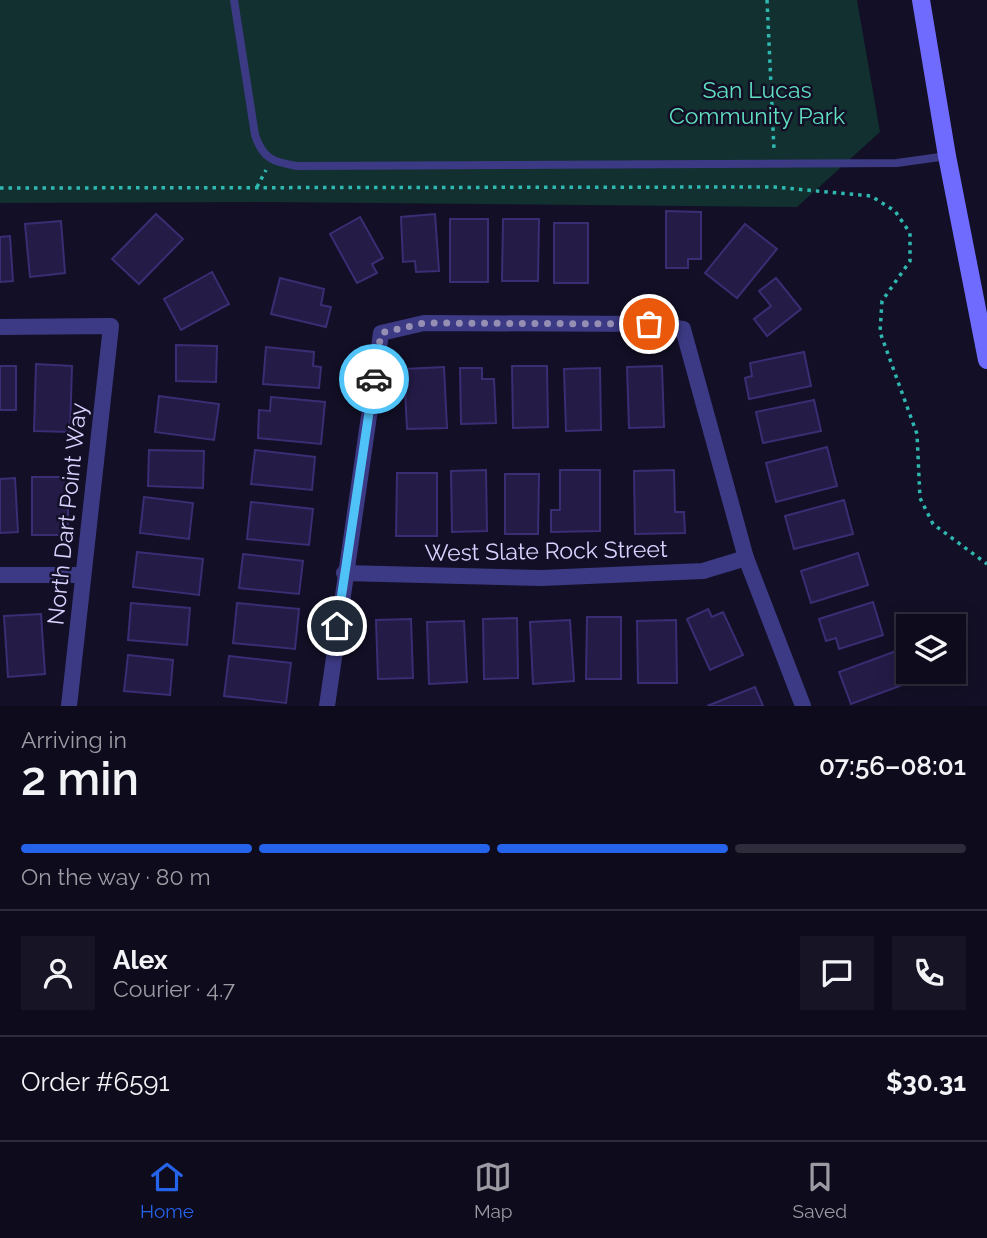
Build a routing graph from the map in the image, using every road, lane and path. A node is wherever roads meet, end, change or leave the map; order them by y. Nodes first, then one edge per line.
1 (234, 0) edge
2 (767, 0) edge
3 (921, 0) edge
4 (947, 156) junction
5 (271, 162) junction
6 (774, 165) junction
7 (257, 187) junction
8 (774, 187) junction
9 (0, 188) edge
10 (0, 327) edge
11 (987, 360) edge
12 (746, 558) junction
13 (987, 564) edge
14 (344, 573) junction
15 (0, 575) edge
16 (83, 575) junction
17 (69, 706) edge
18 (327, 706) edge
19 (803, 706) edge

1 - 5 lane
2 - 6 path
3 - 4 street
4 - 6 lane
4 - 11 street
5 - 6 lane
5 - 7 path
6 - 8 path
7 - 8 path
7 - 9 path
8 - 13 path
10 - 16 street, North Dart Point Way
12 - 14 street, West Slate Rock Street
12 - 14 street
12 - 19 street
14 - 18 street
15 - 16 street
16 - 17 street, North Dart Point Way

